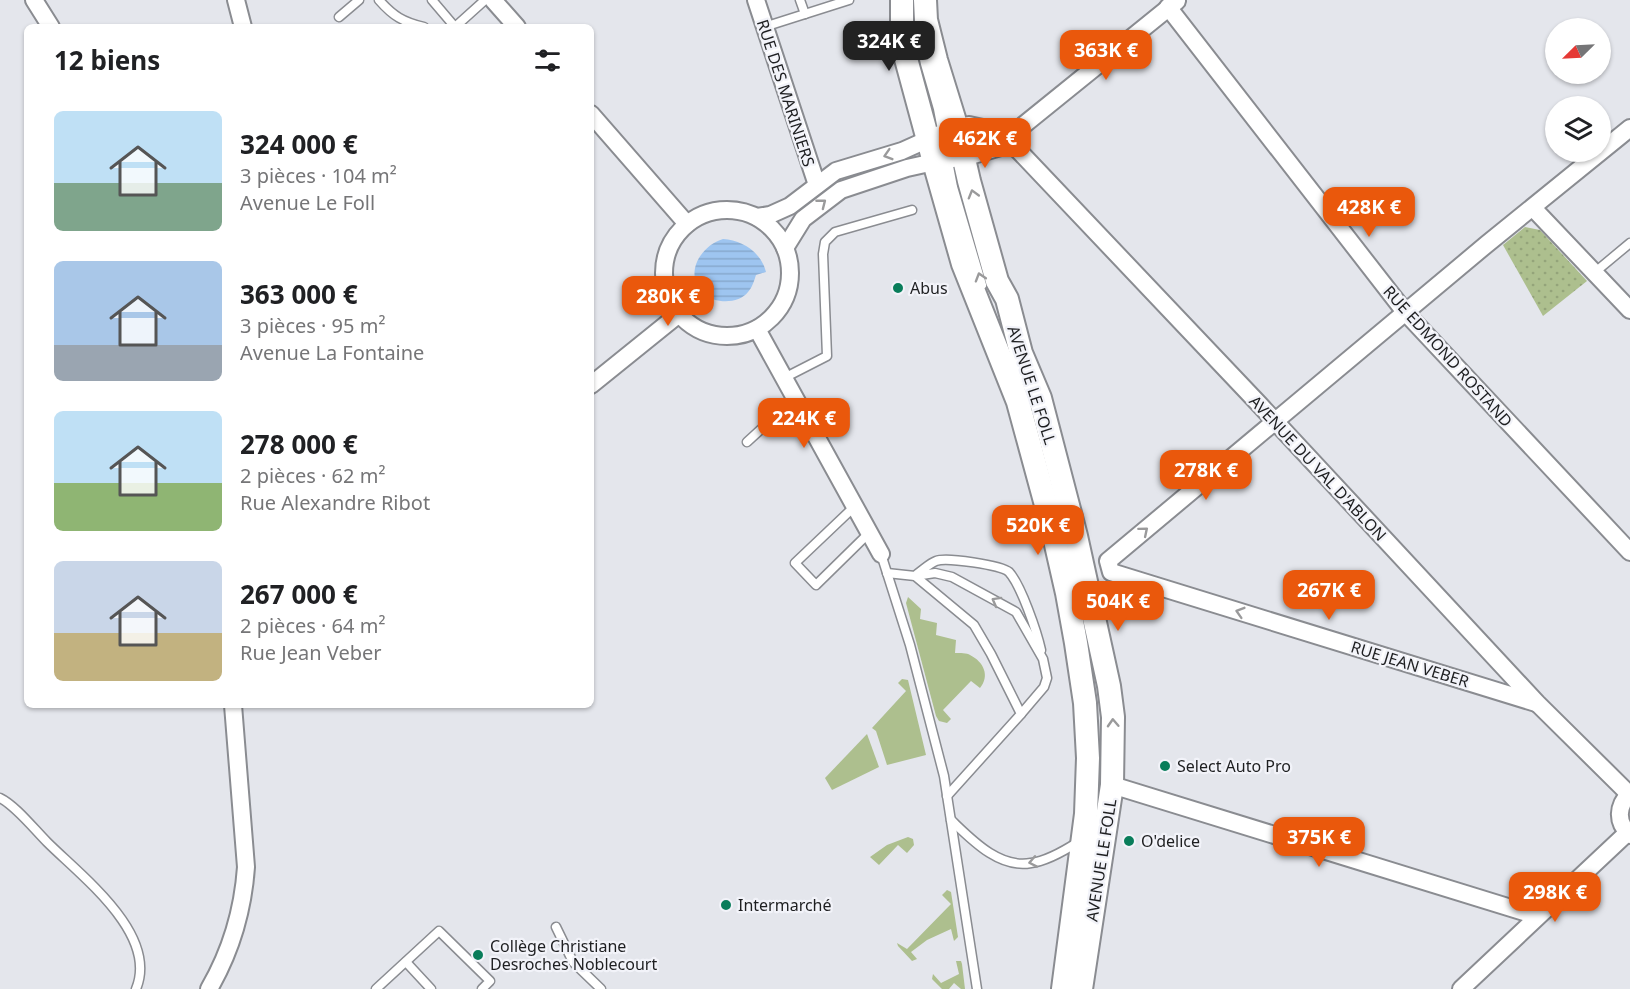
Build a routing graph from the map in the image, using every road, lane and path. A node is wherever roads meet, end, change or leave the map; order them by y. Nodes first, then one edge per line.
1 (34, 0) edge
2 (236, 0) edge
3 (359, 0) edge
4 (379, 0) edge
5 (432, 0) edge
6 (485, 0) edge
7 (493, 0) edge
8 (756, 0) edge
9 (800, 0) edge
10 (849, 0) edge
11 (1173, 4) edge
12 (914, 5) edge
13 (805, 14) junction
14 (339, 17) dead end
15 (49, 24) edge
16 (239, 24) edge
17 (413, 24) edge
18 (451, 24) edge
19 (457, 24) edge
20 (514, 24) edge
21 (764, 27) junction
22 (594, 117) edge
23 (1630, 128) edge
24 (942, 133) junction
25 (1010, 141) junction
26 (948, 160) junction
27 (817, 185) junction
28 (1533, 208) junction
29 (912, 210) dead end
30 (757, 217) junction
31 (687, 224) junction
32 (1630, 243) edge
33 (785, 248) junction
34 (1594, 273) junction
35 (1630, 310) edge
36 (1405, 312) junction
37 (679, 314) junction
38 (996, 320) dead end
39 (757, 329) junction
40 (784, 378) junction
41 (594, 383) edge
42 (795, 398) junction
43 (1274, 421) junction
44 (747, 442) dead end
45 (855, 506) junction
46 (1060, 520) dead end
47 (869, 533) junction
48 (1065, 542) dead end
49 (1630, 552) edge
50 (881, 554) joint
51 (887, 573) junction
52 (915, 576) junction
53 (1043, 659) junction
54 (1537, 703) junction
55 (232, 708) edge
56 (1021, 714) junction
57 (1113, 785) junction
58 (1629, 793) edge
59 (947, 796) junction
60 (0, 798) edge
61 (951, 820) junction
62 (1629, 834) edge
63 (1088, 845) junction
64 (1536, 916) junction
65 (556, 927) dead end
66 (406, 962) junction
67 (136, 989) edge
68 (209, 989) edge
69 (376, 989) edge
70 (431, 989) edge
71 (482, 989) edge
72 (601, 989) edge
73 (977, 989) edge
74 (1063, 989) edge
75 (1071, 989) edge
76 (1081, 989) edge
77 (1461, 989) edge

1 - 15 street
2 - 16 street
3 - 14 lane
4 - 17 lane
5 - 18 lane
6 - 19 lane
7 - 20 street
8 - 21 street, RUE DES MARINIERS
9 - 13 lane
10 - 13 lane
11 - 25 street
11 - 36 street, RUE EDMOND ROSTAND
12 - 24 main road, AVENUE LE FOLL
12 - 24 main road, AVENUE LE FOLL
13 - 21 lane
21 - 27 street, RUE DES MARINIERS
22 - 31 street
23 - 28 street
24 - 25 street, AVENUE DU VAL D'ABLON
24 - 26 main road, AVENUE LE FOLL
24 - 26 main road, AVENUE LE FOLL
24 -> 27 street
25 - 26 street
25 - 43 street, AVENUE DU VAL D'ABLON
33 -> 26 street
38 -> 26 lane, AVENUE LE FOLL
57 -> 26 main road, AVENUE LE FOLL
26 - 63 main road, AVENUE LE FOLL
27 - 30 street
28 - 34 street
28 - 36 street
29 - 40 lane
30 - 31 street
30 - 33 street
31 - 37 street
32 - 34 lane
33 - 39 street
34 - 35 street
36 - 43 street
36 - 49 street, RUE EDMOND ROSTAND
37 - 39 street
37 - 41 street
39 - 40 street
40 - 42 street
42 - 44 lane
42 - 45 street
43 - 54 street, AVENUE DU VAL D'ABLON
54 -> 43 street, RUE JEAN VEBER
45 - 47 street
45 - 47 lane
46 - 48 lane
47 - 50 street
50 - 51 lane
51 - 52 lane
51 - 59 lane
53 -> 52 lane
52 - 53 lane
52 - 56 lane
53 - 56 lane
54 - 58 street, AVENUE DU VAL D'ABLON
55 - 68 street
56 - 59 lane
57 - 64 street
57 - 76 main road, AVENUE LE FOLL
58 - 62 street
59 - 61 lane
60 - 67 lane
63 -> 61 lane
61 - 73 lane
62 - 64 street
63 - 74 main road, AVENUE LE FOLL
63 - 75 lane, AVENUE LE FOLL
64 - 77 street
65 - 72 lane
66 - 69 lane
66 - 70 lane
66 - 71 lane

